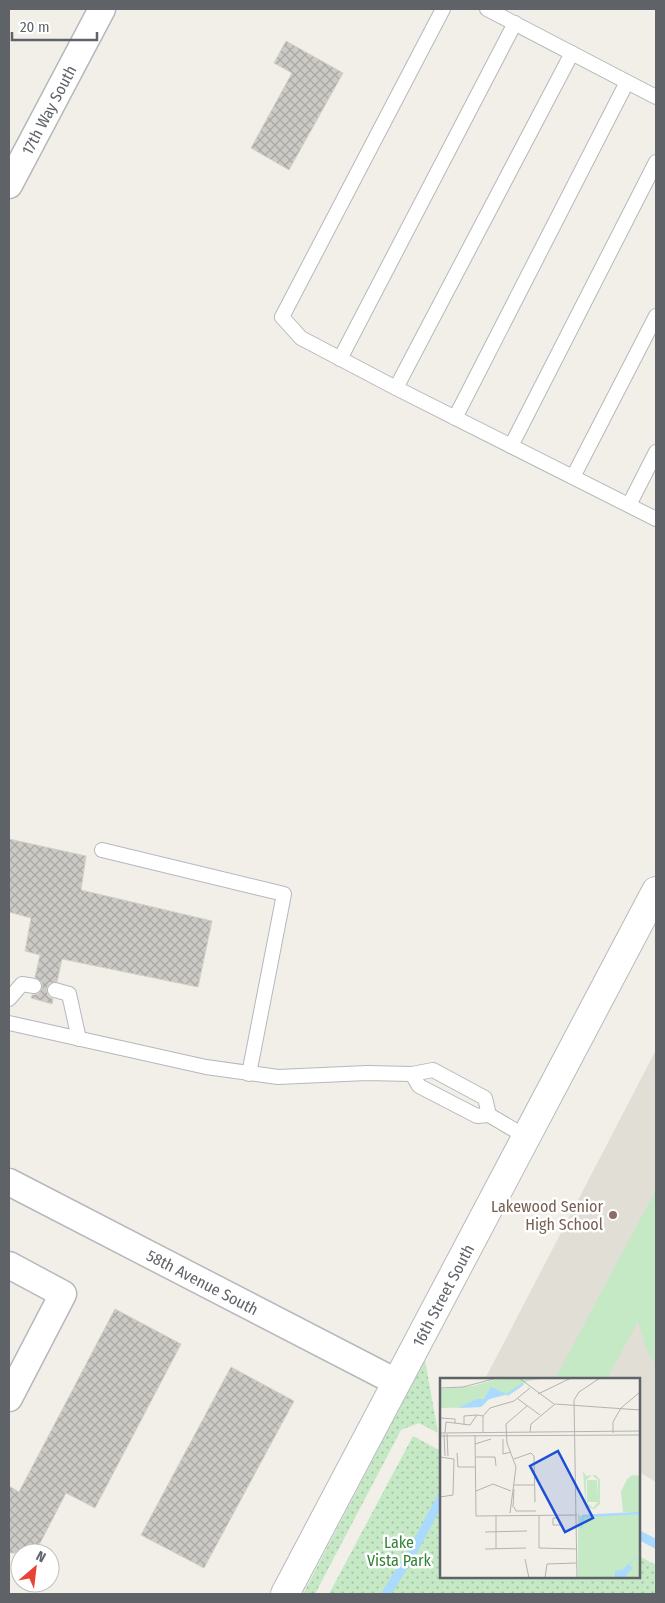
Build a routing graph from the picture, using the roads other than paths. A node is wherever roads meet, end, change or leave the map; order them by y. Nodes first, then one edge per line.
1 (102, 9) edge
2 (443, 9) edge
3 (487, 9) edge
4 (515, 23) junction
5 (572, 53) junction
6 (627, 82) junction
7 (656, 96) edge
8 (656, 162) edge
9 (9, 185) edge
10 (656, 316) edge
11 (340, 359) junction
12 (396, 388) junction
13 (455, 418) junction
14 (511, 446) junction
15 (656, 452) edge
16 (573, 477) junction
17 (629, 505) junction
18 (656, 519) edge
19 (102, 850) dead end
20 (656, 891) edge
21 (34, 986) dead end
22 (55, 990) dead end
23 (9, 1000) edge
24 (9, 1023) edge
25 (79, 1039) junction
26 (249, 1074) junction
27 (412, 1074) junction
28 (489, 1115) junction
29 (528, 1138) junction
30 (12, 1191) edge
31 (9, 1265) edge
32 (396, 1382) junction
33 (9, 1398) edge
34 (286, 1594) edge

1 - 9 street, 17th Way South
2 - 11 lane
3 - 4 lane
4 - 5 lane
4 - 11 lane
5 - 6 lane
5 - 12 lane
6 - 7 lane
6 - 13 lane
8 - 14 lane
10 - 16 lane
11 - 12 lane
12 - 13 lane
13 - 14 lane
14 - 16 lane
15 - 17 lane
16 - 17 lane
17 - 18 lane
19 - 26 lane
20 - 29 street, 16th Street South
21 - 23 lane
22 - 25 lane
24 - 25 lane
25 - 26 lane
26 - 27 lane
27 - 28 lane
27 - 28 lane
28 - 29 lane
29 - 32 street, 16th Street South
30 - 32 street, 58th Avenue South
31 - 33 street
32 - 34 street, 16th Street South

